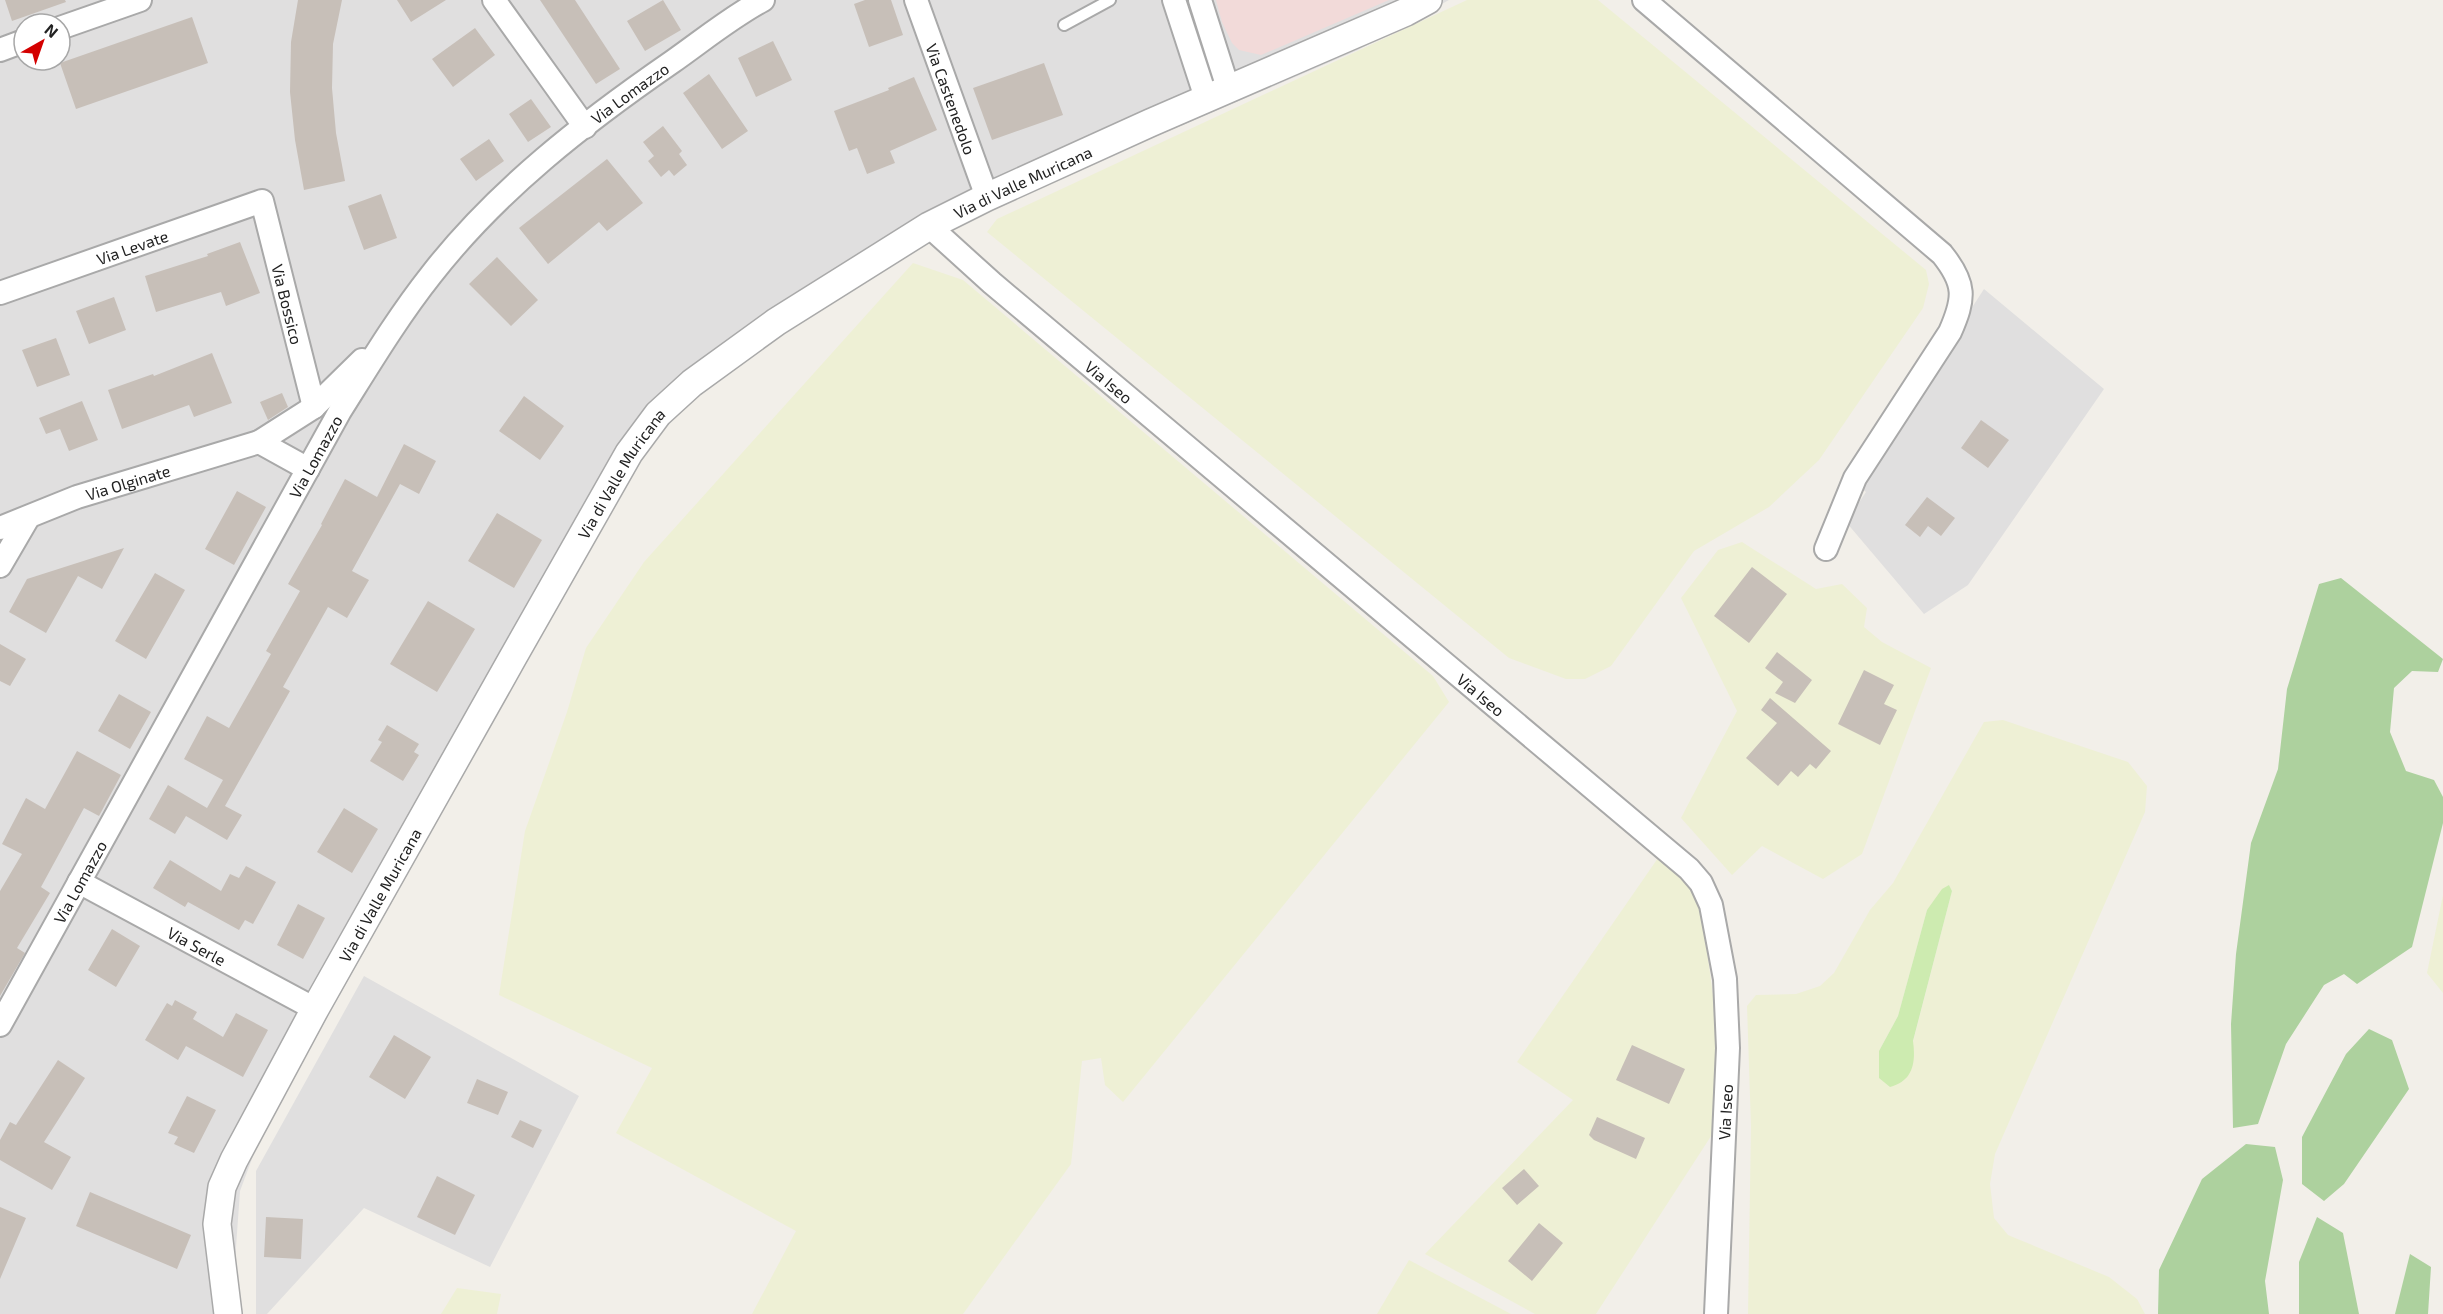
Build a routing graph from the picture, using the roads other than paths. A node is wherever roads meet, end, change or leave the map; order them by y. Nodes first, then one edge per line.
1 (140, 0) edge
2 (494, 0) edge
3 (762, 0) edge
4 (916, 0) edge
5 (1110, 0) edge
6 (1174, 0) edge
7 (1200, 0) edge
8 (1428, 0) edge
9 (1644, 0) edge
10 (72, 24) edge
11 (1064, 24) dead end
12 (1217, 93) junction
13 (585, 127) junction
14 (987, 197) junction
15 (262, 201) joint
16 (929, 226) junction
17 (0, 293) edge
18 (386, 336) junction
19 (314, 407) junction
20 (259, 442) junction
21 (308, 469) junction
22 (27, 518) junction
23 (0, 528) edge
24 (1826, 549) dead end
25 (0, 566) edge
26 (79, 882) junction
27 (315, 1009) junction
28 (0, 1025) edge
29 (228, 1314) edge
30 (1716, 1314) edge

1 - 10 street
2 - 13 street
3 - 13 street, Via Lomazzo
4 - 14 street, Via Castenedolo
5 - 11 lane
6 - 12 street
7 - 12 street
8 - 12 street, Via di Valle Muricana
9 - 24 street
12 - 14 street, Via di Valle Muricana
13 - 18 street, Via Lomazzo
14 - 16 street, Via di Valle Muricana
15 - 17 street, Via Levate
15 - 19 street, Via Bossico
16 - 27 street, Via di Valle Muricana
16 - 30 street, Via Iseo
18 - 19 street, Via Olginate
18 - 21 street, Via Lomazzo
19 - 20 street, Via Olginate
20 - 21 street
20 - 22 street, Via Olginate
21 - 26 street, Via Lomazzo
22 - 23 street, Via Olginate
22 - 25 street
26 - 27 street, Via Serle
26 - 28 street, Via Lomazzo
27 - 29 street, Via di Valle Muricana

